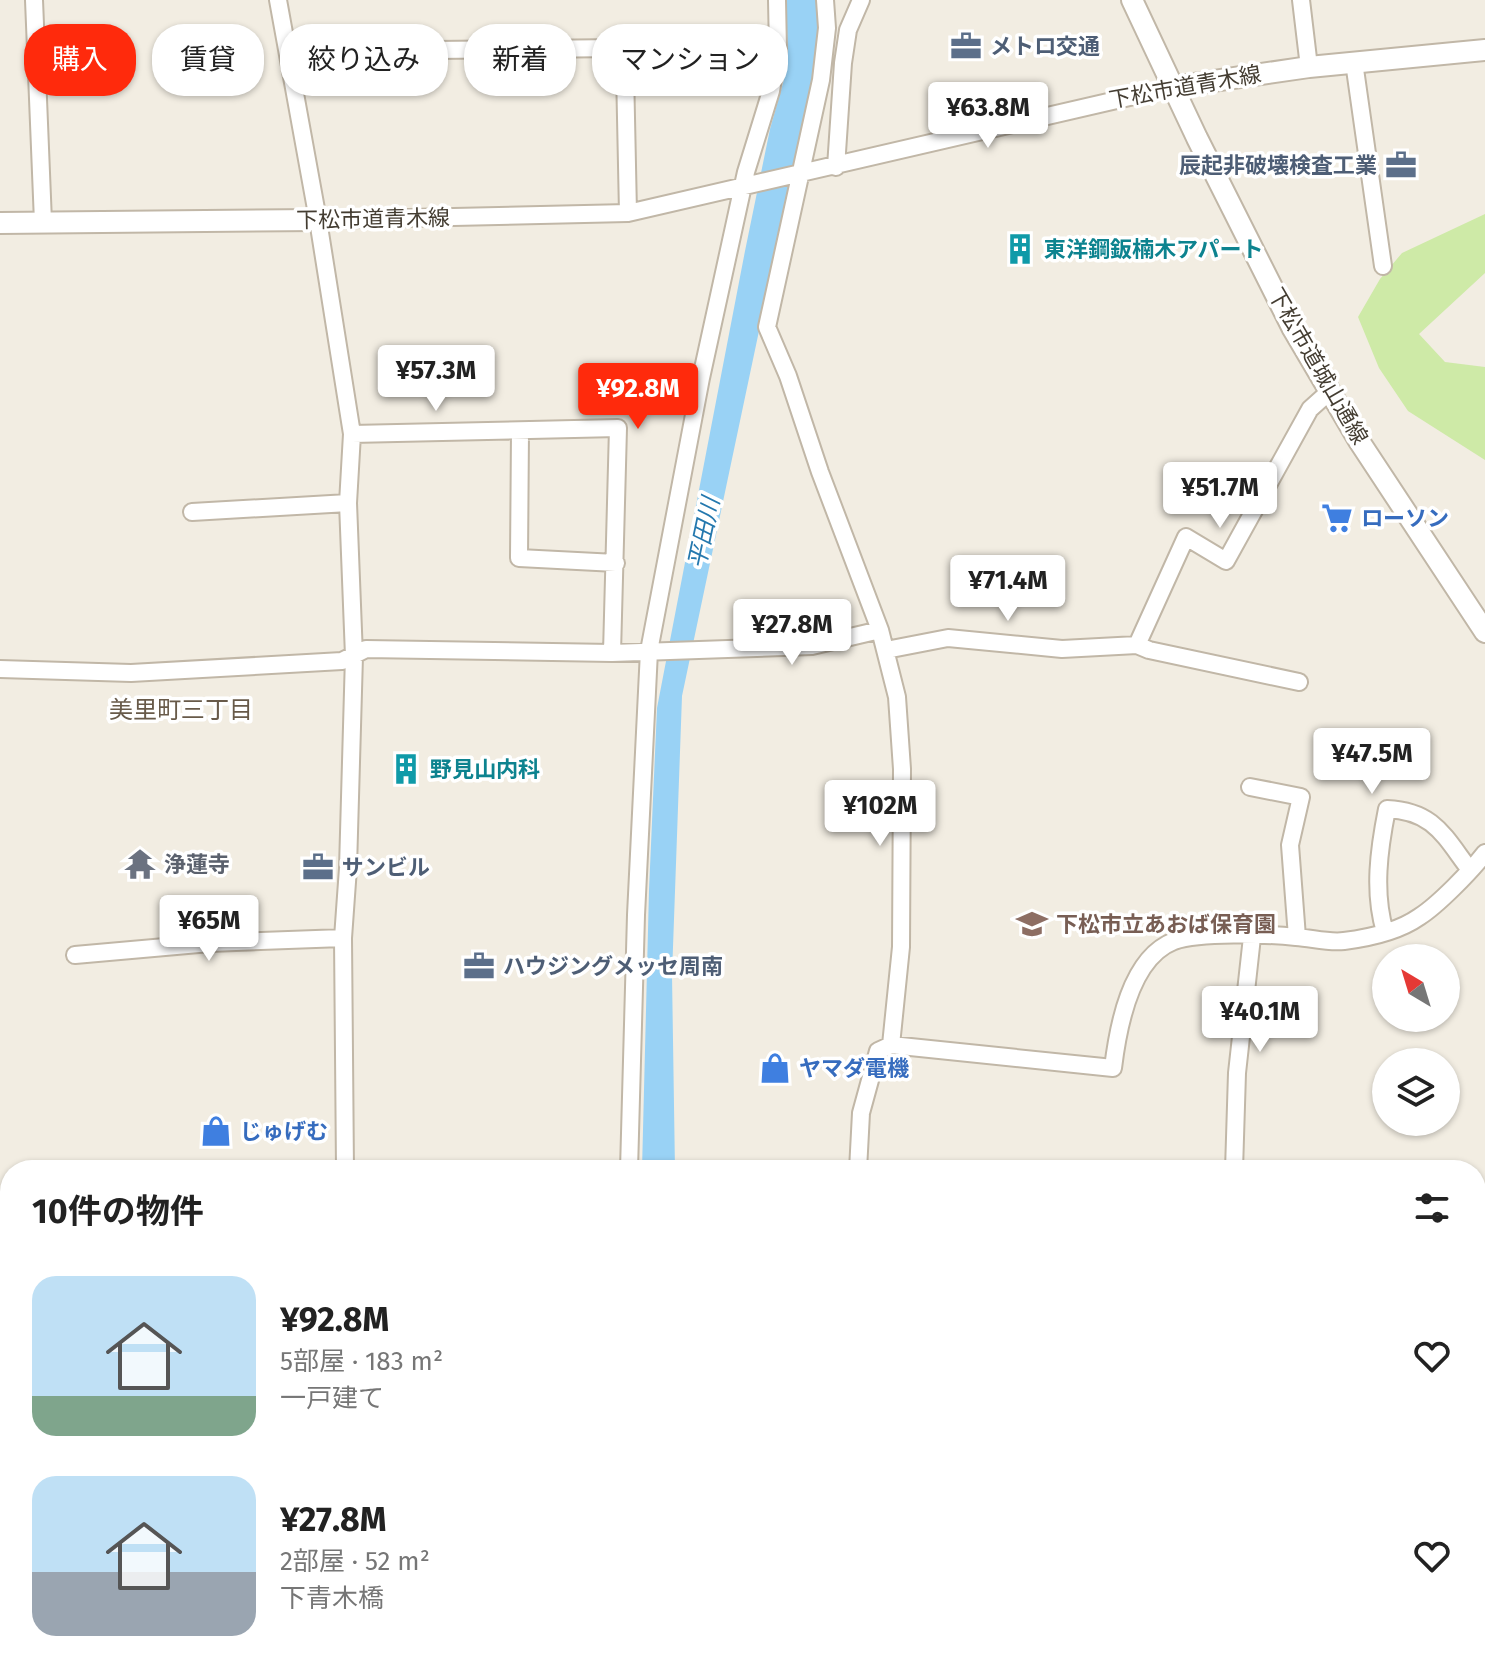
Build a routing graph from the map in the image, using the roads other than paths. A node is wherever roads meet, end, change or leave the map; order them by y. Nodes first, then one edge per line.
1 (34, 0) edge
2 (278, 0) edge
3 (777, 0) edge
4 (825, 0) edge
5 (861, 0) edge
6 (1132, 0) edge
7 (1301, 0) edge
8 (283, 24) edge
9 (448, 50) edge
10 (1485, 50) edge
11 (1354, 62) junction
12 (1309, 67) junction
13 (1173, 87) junction
14 (296, 96) edge
15 (836, 167) junction
16 (800, 175) junction
17 (747, 187) junction
18 (628, 213) junction
19 (318, 220) junction
20 (43, 222) junction
21 (0, 223) edge
22 (1383, 266) dead end
23 (1329, 392) junction
24 (520, 432) junction
25 (352, 434) junction
26 (348, 503) junction
27 (192, 512) dead end
28 (616, 563) junction
29 (1483, 625) edge
30 (880, 630) junction
31 (1137, 645) junction
32 (886, 650) junction
33 (653, 651) junction
34 (612, 653) junction
35 (354, 656) junction
36 (0, 669) edge
37 (1299, 682) dead end
38 (1250, 787) dead end
39 (1485, 853) edge
40 (1470, 870) junction
41 (1385, 932) junction
42 (1252, 937) junction
43 (1297, 937) junction
44 (343, 938) junction
45 (75, 955) dead end
46 (891, 1045) junction
47 (345, 1160) edge
48 (629, 1160) edge
49 (859, 1160) edge
50 (1234, 1160) edge

1 - 20 street
2 - 8 street
3 - 17 street
4 - 16 street
5 - 15 street
6 - 13 street, 下松市道城山通線
7 - 12 street
9 - 18 street
10 - 11 street, 下松市道青木線
11 - 12 street, 下松市道青木線
11 - 22 street
12 - 13 street, 下松市道青木線
13 - 15 street, 下松市道青木線
13 - 23 street, 下松市道城山通線
14 - 19 street
15 - 16 street, 下松市道青木線
16 - 17 street, 下松市道青木線
16 - 30 street
17 - 18 street, 下松市道青木線
17 - 33 street
18 - 19 street, 下松市道青木線
19 - 20 street, 下松市道青木線
19 - 25 street
20 - 21 street, 下松市道青木線
23 - 29 street, 下松市道城山通線
23 - 31 street
24 - 25 street
24 - 28 street
24 - 28 street
25 - 26 street
26 - 27 street
26 - 35 street
28 - 34 street
30 - 32 street
30 - 33 street
31 - 32 street
31 - 37 street
32 - 46 street
33 - 34 street
33 - 48 street
34 - 35 street
35 - 36 street
35 - 44 street
38 - 43 street
39 - 40 street
40 - 41 street
40 - 41 street
41 - 43 street
42 - 43 street
42 - 46 street
42 - 50 street
44 - 45 street
44 - 47 street
46 - 49 street

